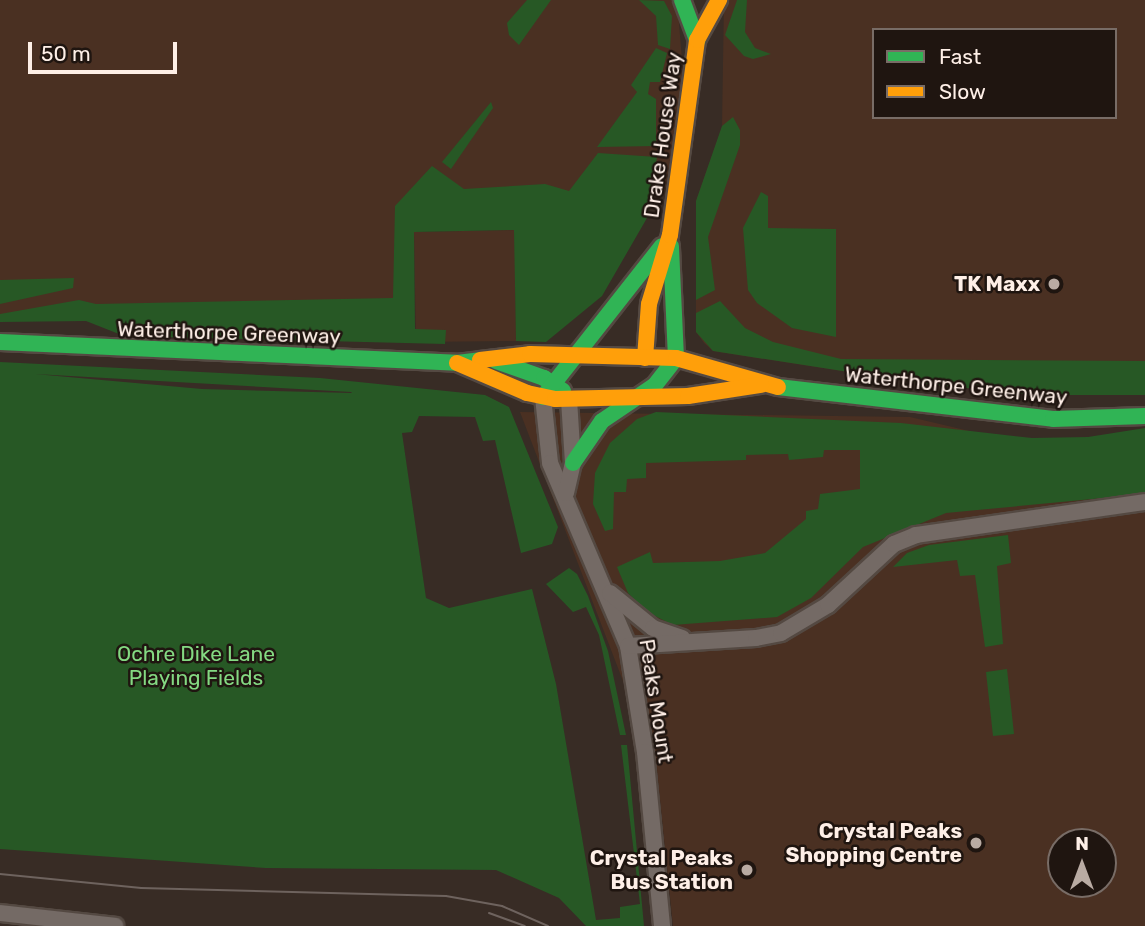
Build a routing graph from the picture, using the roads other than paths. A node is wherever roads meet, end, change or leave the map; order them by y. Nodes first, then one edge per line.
1 (682, 0) edge
2 (719, 0) edge
3 (697, 40) junction
4 (670, 235) junction
5 (0, 342) edge
6 (580, 355) junction
7 (645, 358) junction
8 (676, 358) junction
9 (490, 359) junction
10 (457, 363) junction
11 (663, 377) junction
12 (554, 383) junction
13 (763, 385) junction
14 (731, 390) junction
15 (542, 397) junction
16 (636, 398) junction
17 (569, 399) junction
18 (1145, 416) edge
19 (573, 463) junction
20 (566, 494) junction
21 (1145, 502) edge
22 (602, 585) junction
23 (694, 642) junction
24 (628, 646) junction
25 (0, 913) edge
26 (115, 926) edge
27 (662, 926) edge

1 - 3 street, Drake House Way
2 - 3 street, Drake House Way
3 - 4 street, Drake House Way
4 - 6 street
4 - 7 street, Drake House Way
4 - 8 street, Drake House Way
5 - 10 street, Waterthorpe Greenway
6 - 7 street, Waterthorpe Greenway
6 - 9 street, Waterthorpe Greenway
6 - 12 street
7 - 8 street, Waterthorpe Greenway
7 - 11 street
8 - 11 street
8 - 13 street, Waterthorpe Greenway
9 - 10 street, Waterthorpe Greenway
9 - 12 street
10 - 15 street, Waterthorpe Greenway
11 - 14 street
11 - 16 street
12 - 15 street
12 - 17 street
13 - 14 street, Waterthorpe Greenway
13 - 18 street, Waterthorpe Greenway
14 - 16 street, Waterthorpe Greenway
15 - 17 street, Waterthorpe Greenway
15 - 20 street, Peaks Mount
16 - 17 street, Waterthorpe Greenway
16 - 19 street
17 - 19 street
19 - 20 street
20 - 22 street, Peaks Mount
21 - 23 street
22 - 23 street
22 - 24 street, Peaks Mount
23 - 24 street
24 - 27 street, Peaks Mount
25 - 26 street

